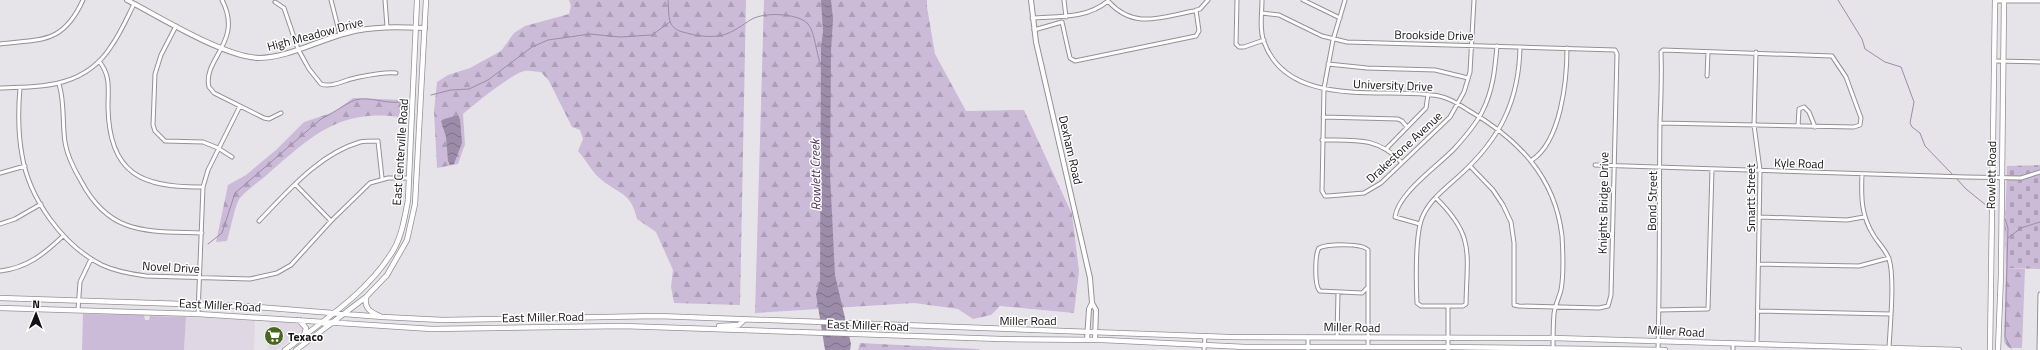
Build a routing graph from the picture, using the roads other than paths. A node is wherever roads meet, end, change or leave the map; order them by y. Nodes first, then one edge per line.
1 (83, 0) edge
2 (126, 0) edge
3 (222, 0) edge
4 (331, 0) edge
5 (385, 0) edge
6 (417, 0) edge
7 (426, 0) edge
8 (1031, 0) edge
9 (1064, 0) edge
10 (1208, 0) edge
11 (1237, 0) edge
12 (1262, 0) edge
13 (1303, 0) edge
14 (1345, 0) edge
15 (1474, 0) edge
16 (1995, 0) edge
17 (2004, 0) edge
18 (1108, 1) edge
19 (2040, 1) edge
20 (275, 2) dead end
21 (134, 4) junction
22 (1196, 10) junction
23 (1262, 13) junction
24 (1066, 17) junction
25 (1032, 18) junction
26 (1340, 18) junction
27 (1062, 22) junction
28 (176, 26) junction
29 (387, 27) junction
30 (416, 28) junction
31 (425, 28) junction
32 (1034, 30) junction
33 (340, 35) junction
34 (1264, 40) junction
35 (1334, 40) junction
36 (0, 44) edge
37 (1473, 45) junction
38 (1497, 46) junction
39 (1520, 47) junction
40 (222, 48) junction
41 (1568, 48) junction
42 (298, 49) junction
43 (1612, 49) joint
44 (1708, 52) junction
45 (1756, 52) junction
46 (99, 61) junction
47 (1994, 62) junction
48 (2003, 62) junction
49 (2040, 62) edge
50 (1328, 64) junction
51 (396, 73) dead end
52 (1708, 76) dead end
53 (1468, 78) junction
54 (59, 84) junction
55 (0, 88) edge
56 (20, 88) junction
57 (1324, 88) junction
58 (1428, 94) junction
59 (1458, 104) junction
60 (240, 106) junction
61 (281, 113) dead end
62 (1480, 116) junction
63 (1323, 117) junction
64 (1660, 123) junction
65 (1754, 125) junction
66 (1798, 126) junction
67 (1407, 127) junction
68 (1815, 127) junction
69 (1499, 129) junction
70 (1322, 140) junction
71 (218, 148) junction
72 (1386, 149) junction
73 (232, 157) dead end
74 (1532, 160) junction
75 (1402, 163) junction
76 (1595, 165) dead end
77 (1613, 165) junction
78 (25, 166) junction
79 (1470, 166) junction
80 (1661, 167) junction
81 (1712, 170) junction
82 (1760, 170) junction
83 (2040, 172) edge
84 (0, 174) edge
85 (1862, 174) junction
86 (1992, 177) junction
87 (382, 178) junction
88 (409, 178) junction
89 (417, 178) junction
90 (2001, 178) junction
91 (295, 184) junction
92 (203, 188) junction
93 (1436, 198) junction
94 (41, 204) junction
95 (1864, 217) junction
96 (1760, 218) junction
97 (259, 221) dead end
98 (330, 221) junction
99 (0, 224) edge
100 (1420, 224) junction
101 (202, 233) junction
102 (63, 236) junction
103 (1889, 258) junction
104 (91, 259) junction
105 (1759, 264) junction
106 (0, 271) edge
107 (200, 278) junction
108 (1368, 287) junction
109 (1338, 292) junction
110 (2040, 294) edge
111 (366, 296) junction
112 (0, 298) edge
113 (78, 301) junction
114 (1092, 303) junction
115 (199, 305) junction
116 (1448, 307) junction
117 (1555, 307) junction
118 (0, 308) edge
119 (78, 310) junction
120 (1659, 310) junction
121 (1758, 311) junction
122 (334, 313) junction
123 (198, 314) junction
124 (344, 314) junction
125 (1890, 314) junction
126 (673, 317) junction
127 (383, 318) junction
128 (298, 320) junction
129 (455, 320) junction
130 (744, 320) junction
131 (323, 321) junction
132 (334, 322) junction
133 (672, 327) junction
134 (714, 328) junction
135 (456, 329) junction
136 (1088, 331) junction
137 (1095, 332) junction
138 (303, 336) junction
139 (1205, 336) junction
140 (1308, 337) junction
141 (1337, 337) junction
142 (1448, 337) junction
143 (1371, 338) junction
144 (1408, 338) junction
145 (1553, 338) junction
146 (1087, 340) junction
147 (1095, 340) junction
148 (1658, 340) junction
149 (1757, 344) junction
150 (1371, 347) junction
151 (1409, 347) junction
152 (1733, 347) edge
153 (1204, 348) edge
154 (1308, 348) edge
155 (1448, 348) edge
156 (1810, 348) edge
157 (1499, 349) edge
158 (1553, 349) edge
159 (1631, 349) edge
160 (1882, 349) edge
161 (1889, 349) edge
162 (285, 350) edge
163 (296, 350) edge
164 (1658, 350) edge
165 (1665, 350) edge
166 (1959, 350) edge
167 (1990, 350) edge
168 (1998, 350) edge
169 (2039, 350) edge

1 - 36 street
2 - 21 street, High Meadow Drive
3 - 40 street
4 - 33 street
5 - 29 street
6 - 30 main road, East Centerville Road
7 - 31 main road, East Centerville Road
8 - 25 street, Dexham Road
9 - 24 street
10 - 22 street
11 - 34 street
12 - 23 street
13 - 26 street
14 - 26 street
15 - 37 street, Drakestone Avenue
16 - 17 street
16 - 47 main road, Rowlett Road
17 - 19 street
17 - 48 main road, Rowlett Road
18 - 22 street
18 - 24 street
20 - 42 street
21 - 28 street, High Meadow Drive
21 - 46 street
22 - 27 street
23 - 34 street
23 - 35 street, Brookside Drive
24 - 25 street
24 - 27 street
25 - 32 street, Dexham Road
26 - 35 street
27 - 32 street
28 - 40 street, High Meadow Drive
28 - 71 street
29 - 30 street, High Meadow Drive
29 - 33 street, High Meadow Drive
30 - 31 street, High Meadow Drive
30 - 88 main road, East Centerville Road
31 - 89 main road, East Centerville Road
32 - 114 street, Dexham Road
33 - 42 street, High Meadow Drive
34 - 57 street, University Drive
35 - 37 street, Brookside Drive
35 - 50 street
37 - 38 street, Brookside Drive
37 - 53 street, Drakestone Avenue
38 - 39 street, Brookside Drive
38 - 62 street
39 - 41 street, Brookside Drive
39 - 69 street
40 - 42 street, High Meadow Drive
40 - 60 street
41 - 43 street, Brookside Drive
41 - 74 street
42 - 51 street
43 - 77 street, Knights Bridge Drive
44 - 45 street
44 - 52 street
44 - 64 street, Bond Street
45 - 65 street, Smartt Street
45 - 68 street
46 - 54 street
46 - 92 street
47 - 48 street
47 - 86 main road, Rowlett Road
48 - 49 street
48 - 90 main road, Rowlett Road
50 - 53 street
50 - 57 street
53 - 59 street, Drakestone Avenue
54 - 56 street
54 - 101 street
55 - 56 street
56 - 78 street, Novel Drive
57 - 58 street, University Drive
57 - 63 street
58 - 59 street, University Drive
58 - 67 street
59 - 62 street, University Drive
59 - 75 street, Drakestone Avenue
60 - 61 street
60 - 71 street
62 - 69 street, University Drive
62 - 100 street
63 - 67 street
63 - 70 street
64 - 65 street
64 - 80 street, Bond Street
65 - 66 street
65 - 82 street, Smartt Street
66 - 68 street
66 - 68 street
67 - 72 street
69 - 74 street, University Drive
69 - 79 street
70 - 72 street
70 - 75 street, Drakestone Avenue
71 - 73 street
71 - 92 street
72 - 75 street
74 - 117 street, University Drive
76 - 77 street, Kyle Road
77 - 80 street, Kyle Road
77 - 117 street, Knights Bridge Drive
78 - 84 street
78 - 94 street, Novel Drive
79 - 93 street
79 - 117 street
80 - 81 street, Kyle Road
80 - 120 street, Bond Street
81 - 82 street, Kyle Road
81 - 120 street
82 - 85 street, Kyle Road
82 - 96 street, Smartt Street
83 - 90 street, Kyle Road
85 - 86 street, Kyle Road
85 - 95 street
86 - 90 street, Kyle Road
86 - 167 main road, Rowlett Road
87 - 88 street, Novel Drive
87 - 91 street
87 - 98 street, Novel Drive
88 - 89 main road
88 - 122 main road, East Centerville Road
89 - 111 main road, East Centerville Road
90 - 168 main road, Rowlett Road
91 - 97 street
91 - 98 street
92 - 101 street
93 - 100 street
93 - 116 street
94 - 99 street
94 - 102 street, Novel Drive
95 - 96 street
95 - 103 street
96 - 105 street, Smartt Street
98 - 107 street, Novel Drive
100 - 116 street
101 - 107 street
102 - 104 street, Novel Drive
102 - 106 street
103 - 105 street
103 - 125 street
104 - 107 street, Novel Drive
104 - 113 street
105 - 121 street, Smartt Street
107 - 115 street
108 - 109 street
108 - 109 street
108 - 143 street
109 - 141 street
110 - 169 street
111 - 124 main road, East Centerville Road
111 - 127 main road
112 - 113 main road, East Miller Road
113 - 115 main road, East Miller Road
113 - 119 street
114 - 136 street, Dexham Road
114 - 137 street, Dexham Road
115 - 122 main road, East Miller Road
115 - 123 street
116 - 142 street
117 - 145 street, University Drive
118 - 119 main road, East Miller Road
119 - 123 main road, East Miller Road
120 - 148 street, Bond Street
121 - 125 street
121 - 149 street, Smartt Street
122 - 124 main road, East Miller Road
122 - 131 main road, East Centerville Road
123 - 128 main road, East Miller Road
124 - 127 main road, East Miller Road
124 - 132 main road, East Centerville Road
125 - 161 street
126 - 129 main road, East Miller Road
126 - 130 main road, East Miller Road
126 - 133 main road
127 - 129 main road, East Miller Road
128 - 131 main road, East Miller Road
128 - 138 main road
129 - 135 main road
130 - 134 main road
130 - 136 main road, Miller Road
131 - 132 main road, East Miller Road
131 - 138 main road, East Centerville Road
132 - 135 main road, East Miller Road
132 - 163 main road, East Centerville Road
133 - 134 main road, East Miller Road
133 - 135 main road, East Miller Road
134 - 146 main road, East Miller Road
136 - 137 main road, Miller Road
136 - 146 street, Dexham Road
137 - 139 main road, Miller Road
137 - 147 street, Dexham Road
138 - 162 main road, East Centerville Road
139 - 140 main road, Miller Road
139 - 153 street
140 - 141 main road, Miller Road
140 - 154 street
141 - 143 main road, Miller Road
142 - 144 main road, Miller Road
142 - 145 main road, Miller Road
142 - 155 street
143 - 144 main road, Miller Road
143 - 150 main road
144 - 151 main road
145 - 148 main road, Miller Road
145 - 158 street, University Drive
146 - 147 main road, Miller Road
147 - 153 main road, Miller Road
148 - 152 main road, Miller Road
148 - 164 street, Bond Street
149 - 152 main road, Miller Road
149 - 156 main road, Miller Road
150 - 151 main road, Miller Road
150 - 154 main road, Miller Road
151 - 155 main road, Miller Road
153 - 154 main road, Miller Road
155 - 157 main road, Miller Road
156 - 160 main road, Miller Road
157 - 158 main road, Miller Road
158 - 159 main road, Miller Road
159 - 164 main road, Miller Road
160 - 161 main road, Miller Road
161 - 166 main road, Miller Road
164 - 165 main road, Miller Road

